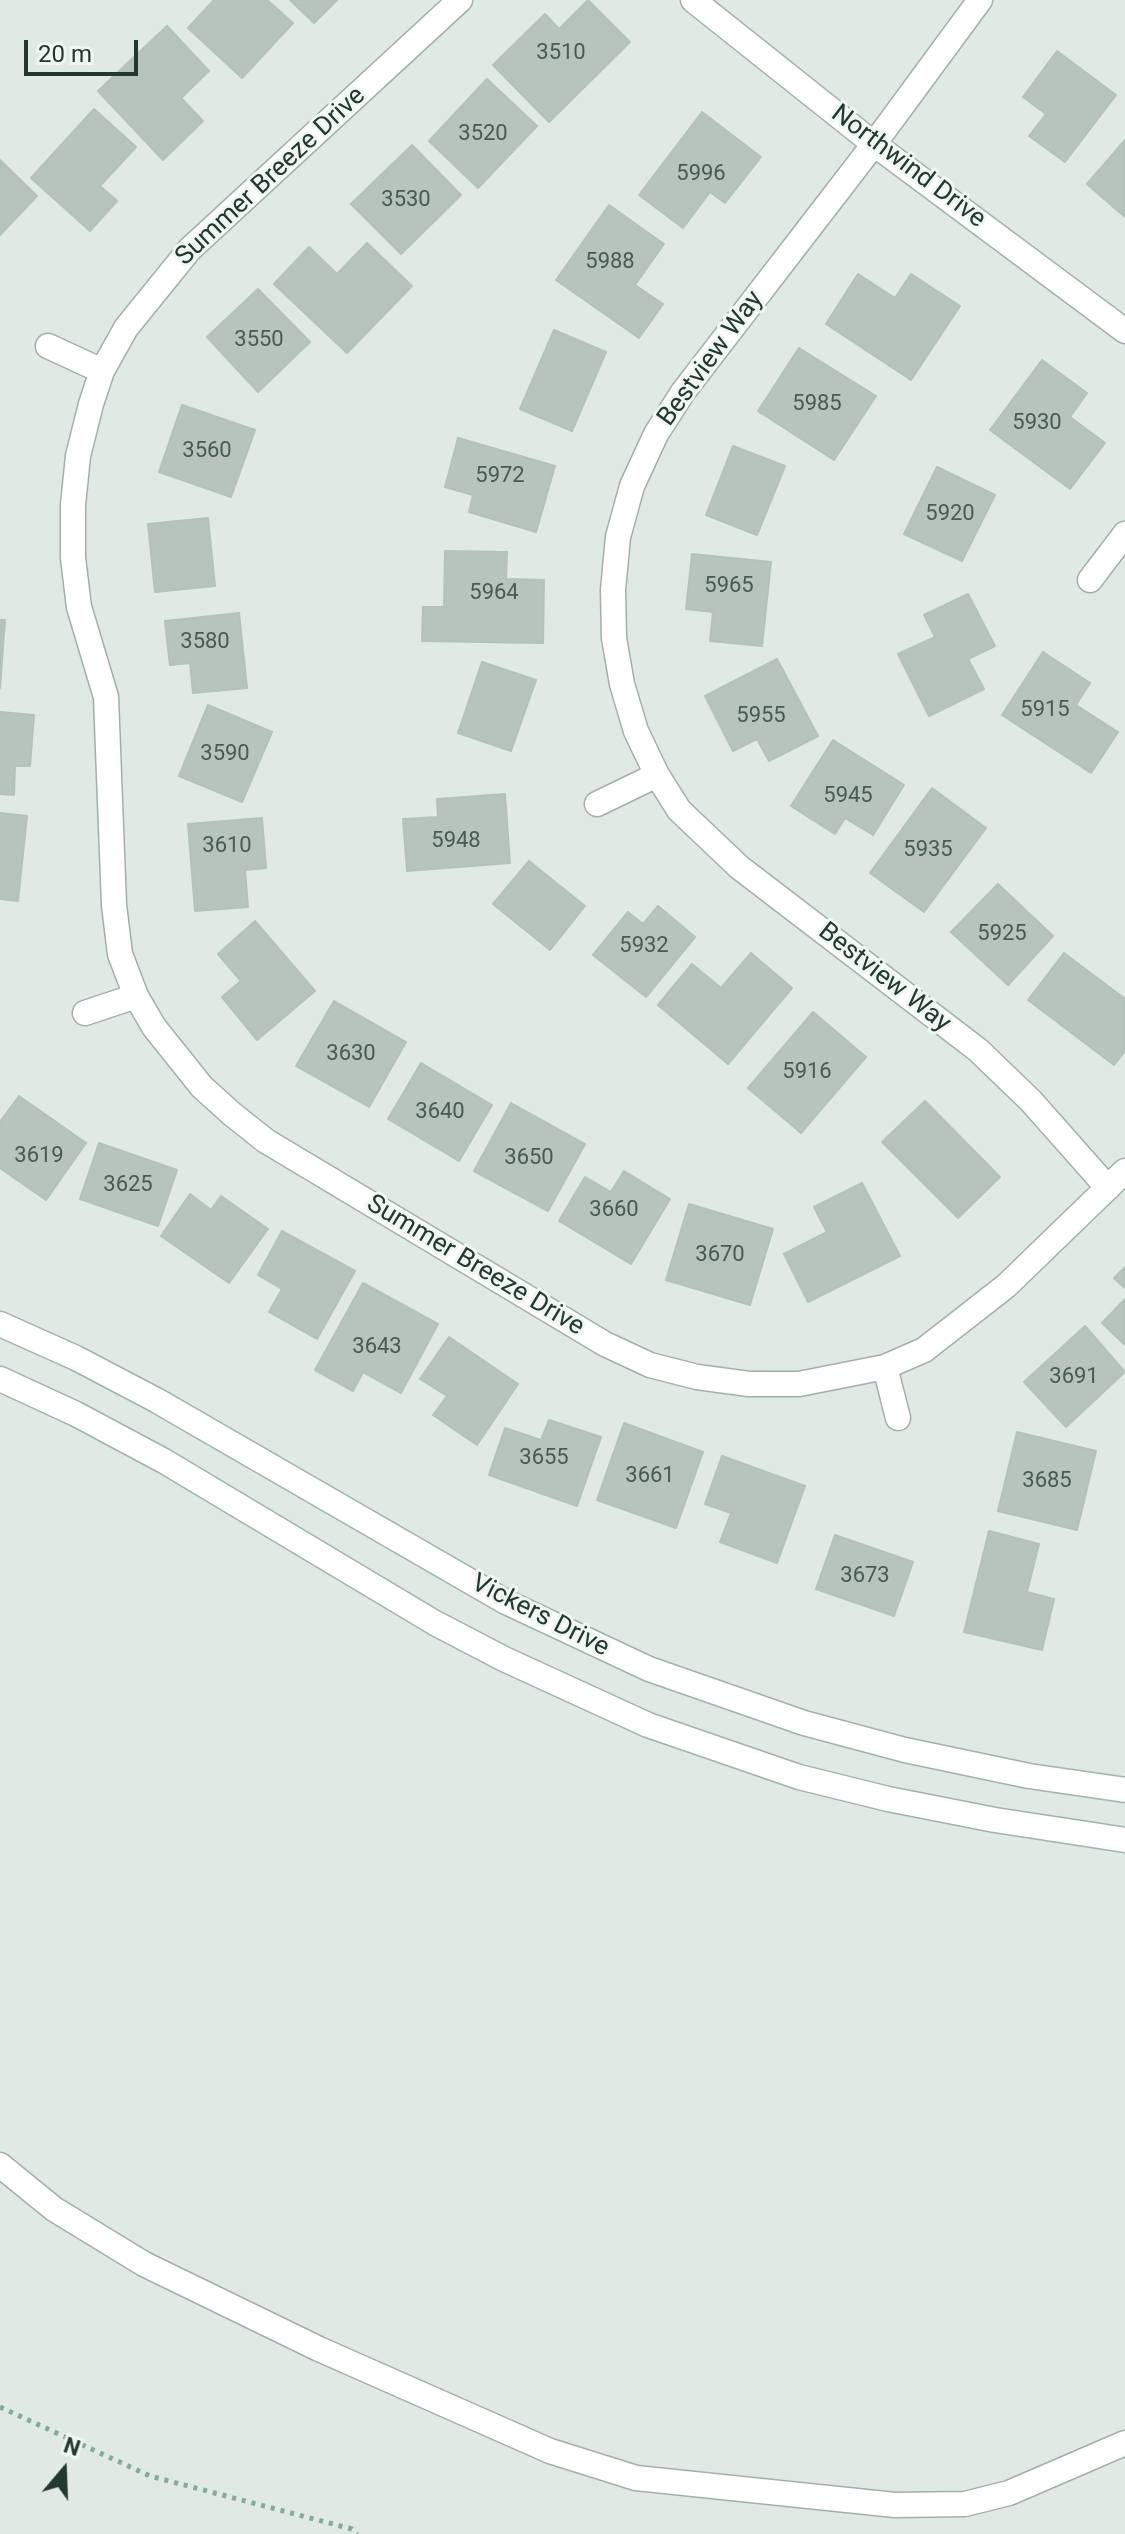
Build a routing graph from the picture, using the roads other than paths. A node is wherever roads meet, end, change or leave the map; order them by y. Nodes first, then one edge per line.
1 (460, 0) edge
2 (693, 0) edge
3 (980, 0) edge
4 (874, 144) junction
5 (1125, 331) edge
6 (48, 346) dead end
7 (102, 371) junction
8 (1125, 534) edge
9 (1090, 580) dead end
10 (657, 775) junction
11 (597, 804) dead end
12 (136, 996) junction
13 (85, 1013) dead end
14 (1116, 1179) edge
15 (0, 1324) edge
16 (885, 1367) junction
17 (0, 1379) edge
18 (898, 1418) dead end
19 (1125, 1790) edge
20 (1125, 1840) edge
21 (0, 2165) edge
22 (1125, 2443) edge

1 - 7 street, Summer Breeze Drive
2 - 4 street, Northwind Drive
3 - 4 street, Bestview Way
4 - 5 street, Northwind Drive
4 - 10 street, Bestview Way
6 - 7 street
7 - 12 street, Summer Breeze Drive
8 - 9 street
10 - 11 street
10 - 14 street, Bestview Way
12 - 13 street
12 - 16 street, Summer Breeze Drive
14 - 16 street, Summer Breeze Drive
15 - 19 street, Vickers Drive
16 - 18 street
17 - 20 street, Vickers Drive
21 - 22 street

